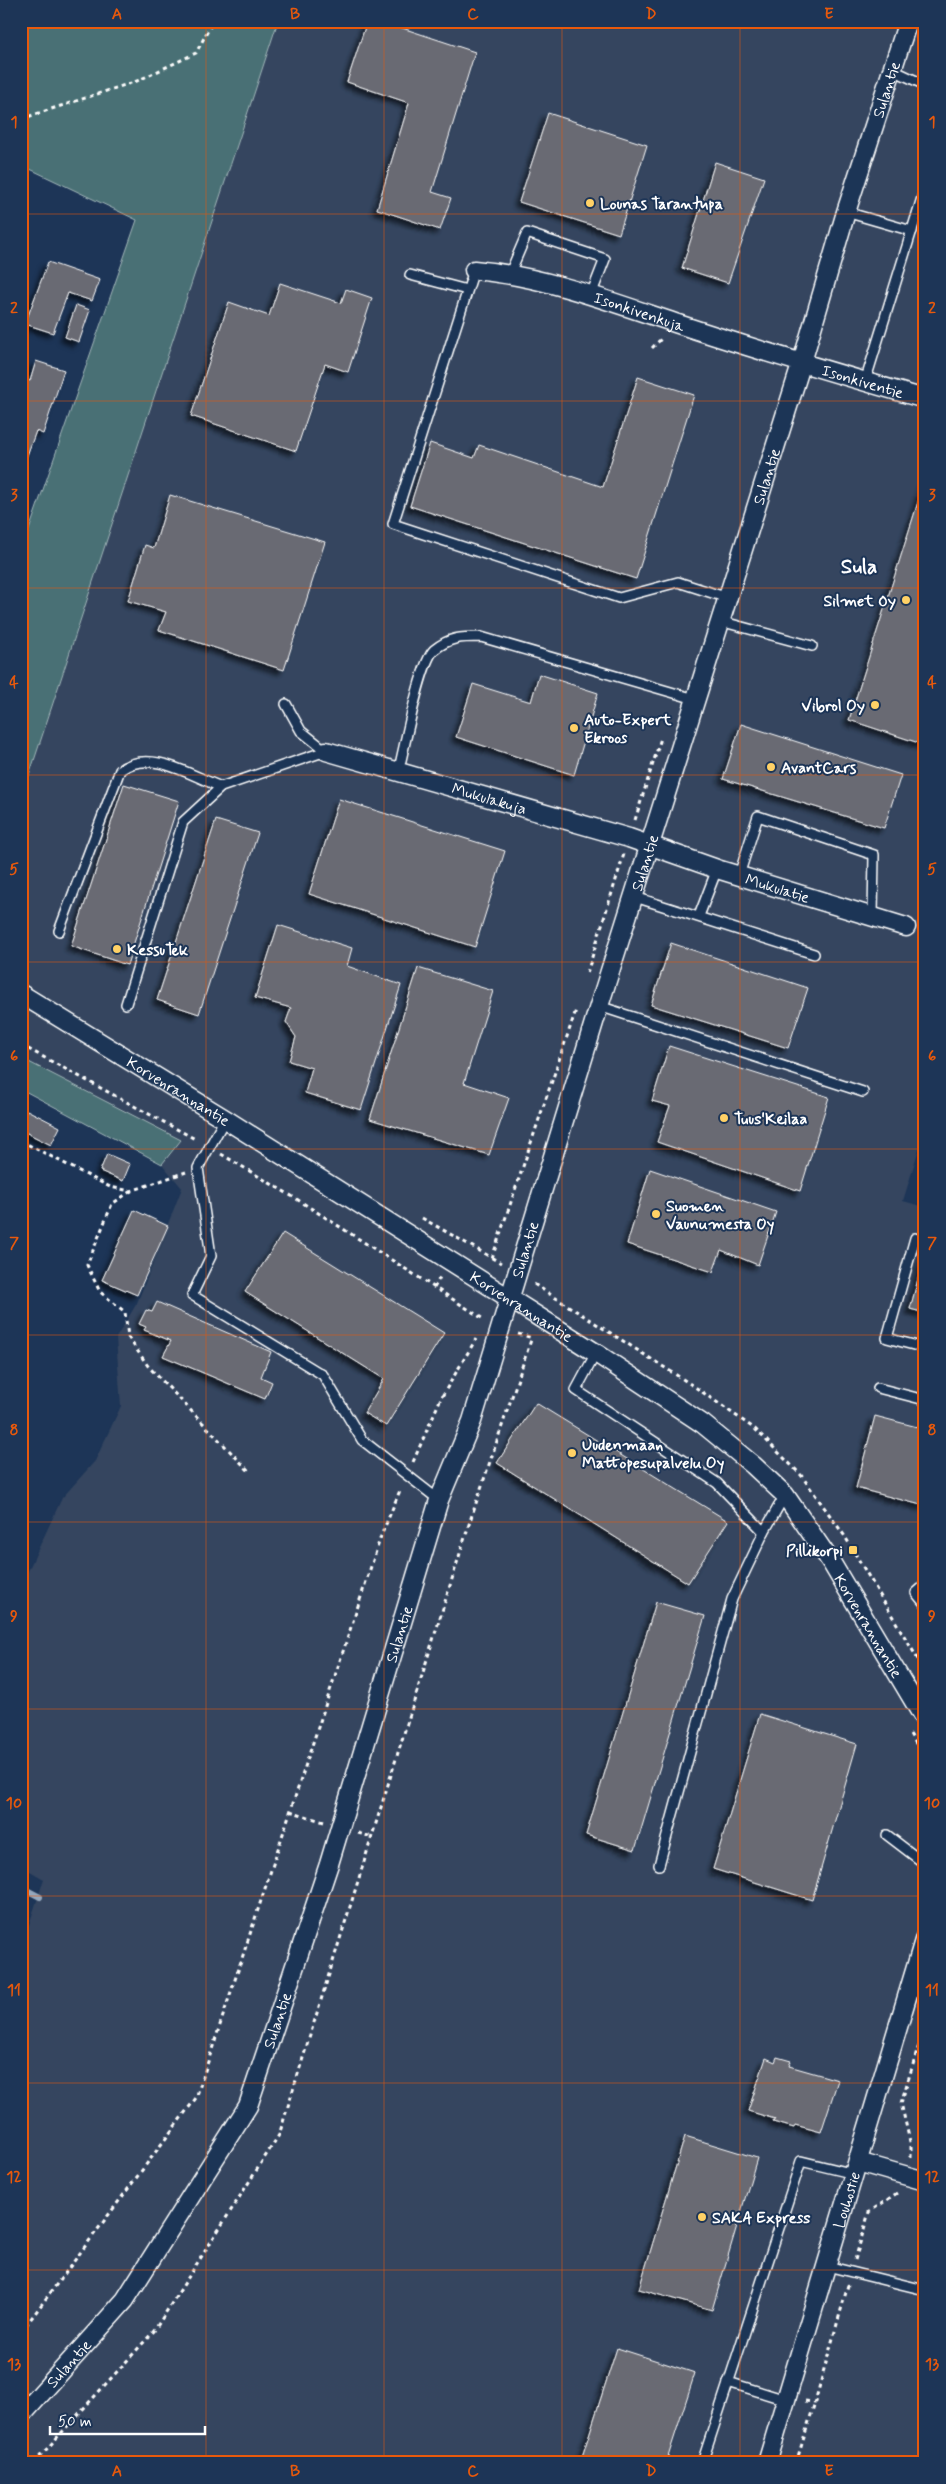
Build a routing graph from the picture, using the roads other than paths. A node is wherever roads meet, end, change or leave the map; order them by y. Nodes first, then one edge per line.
1 (908, 21) edge
2 (893, 70) junction
3 (925, 85) edge
4 (925, 188) edge
5 (846, 212) junction
6 (912, 231) junction
7 (474, 270) joint
8 (510, 273) junction
9 (410, 275) dead end
10 (467, 290) junction
11 (590, 295) junction
12 (802, 362) junction
13 (865, 382) junction
14 (925, 399) edge
15 (728, 598) junction
16 (720, 621) junction
17 (812, 646) dead end
18 (695, 700) junction
19 (286, 704) dead end
20 (326, 751) junction
21 (398, 773) junction
22 (221, 787) junction
23 (650, 848) junction
24 (717, 869) junction
25 (739, 875) junction
26 (634, 897) junction
27 (699, 916) junction
28 (873, 916) junction
29 (906, 927) dead end
30 (60, 930) dead end
31 (814, 954) dead end
32 (21, 994) edge
33 (126, 1004) dead end
34 (599, 1006) junction
35 (863, 1092) dead end
36 (224, 1119) junction
37 (915, 1238) dead end
38 (510, 1300) junction
39 (925, 1348) edge
40 (596, 1353) junction
41 (878, 1388) dead end
42 (925, 1400) edge
43 (785, 1495) junction
44 (439, 1500) junction
45 (764, 1532) junction
46 (925, 1585) edge
47 (925, 1604) edge
48 (925, 1720) edge
49 (887, 1835) dead end
50 (925, 1864) edge
51 (659, 1865) dead end
52 (925, 1937) edge
53 (856, 2168) junction
54 (925, 2181) edge
55 (827, 2266) junction
56 (925, 2290) edge
57 (728, 2382) junction
58 (786, 2400) junction
59 (21, 2416) edge
60 (702, 2463) edge
61 (767, 2463) edge

1 - 2 street, Sulantie
2 - 3 lane
2 - 5 street, Sulantie
4 - 6 lane
5 - 6 lane
5 - 12 street, Sulantie
6 - 13 lane
7 - 8 street, Isonkivenkuja
7 - 10 lane
8 - 11 street, Isonkivenkuja
8 - 11 lane
9 - 10 lane
10 - 15 lane
11 - 12 street, Isonkivenkuja
12 - 13 street, Isonkiventie
12 - 15 street, Sulantie
13 - 14 street, Isonkiventie
15 - 16 street, Sulantie
16 - 17 lane
16 - 18 street, Sulantie
18 - 21 lane
18 - 23 street, Sulantie
19 - 20 lane
20 - 21 street, Mukulakuja
20 - 22 lane
21 - 23 street, Mukulakuja
22 - 30 lane
22 - 33 lane
23 - 24 street, Mukulatie
23 - 26 street, Sulantie
24 - 25 street, Mukulatie
24 - 27 lane
25 - 28 street, Mukulatie
25 - 28 lane
26 - 27 lane
26 - 34 street, Sulantie
27 - 31 lane
28 - 29 street, Mukulatie
32 - 36 street, Korvenrannantie
34 - 35 lane
34 - 38 street, Sulantie
36 - 38 street, Korvenrannantie
36 - 44 lane
37 - 39 lane
38 - 40 street, Korvenrannantie
38 - 44 street, Sulantie
40 - 43 street, Korvenrannantie
40 - 45 lane
41 - 42 lane
43 - 45 lane
43 - 48 street, Korvenrannantie
44 - 59 street, Sulantie
45 - 51 lane
46 - 47 lane
49 - 50 lane
52 - 53 street, Louhostie
53 - 54 street
53 - 55 street, Louhostie
53 - 57 lane
55 - 56 lane
55 - 58 street, Louhostie
57 - 58 lane
57 - 60 lane
58 - 61 street, Louhostie

